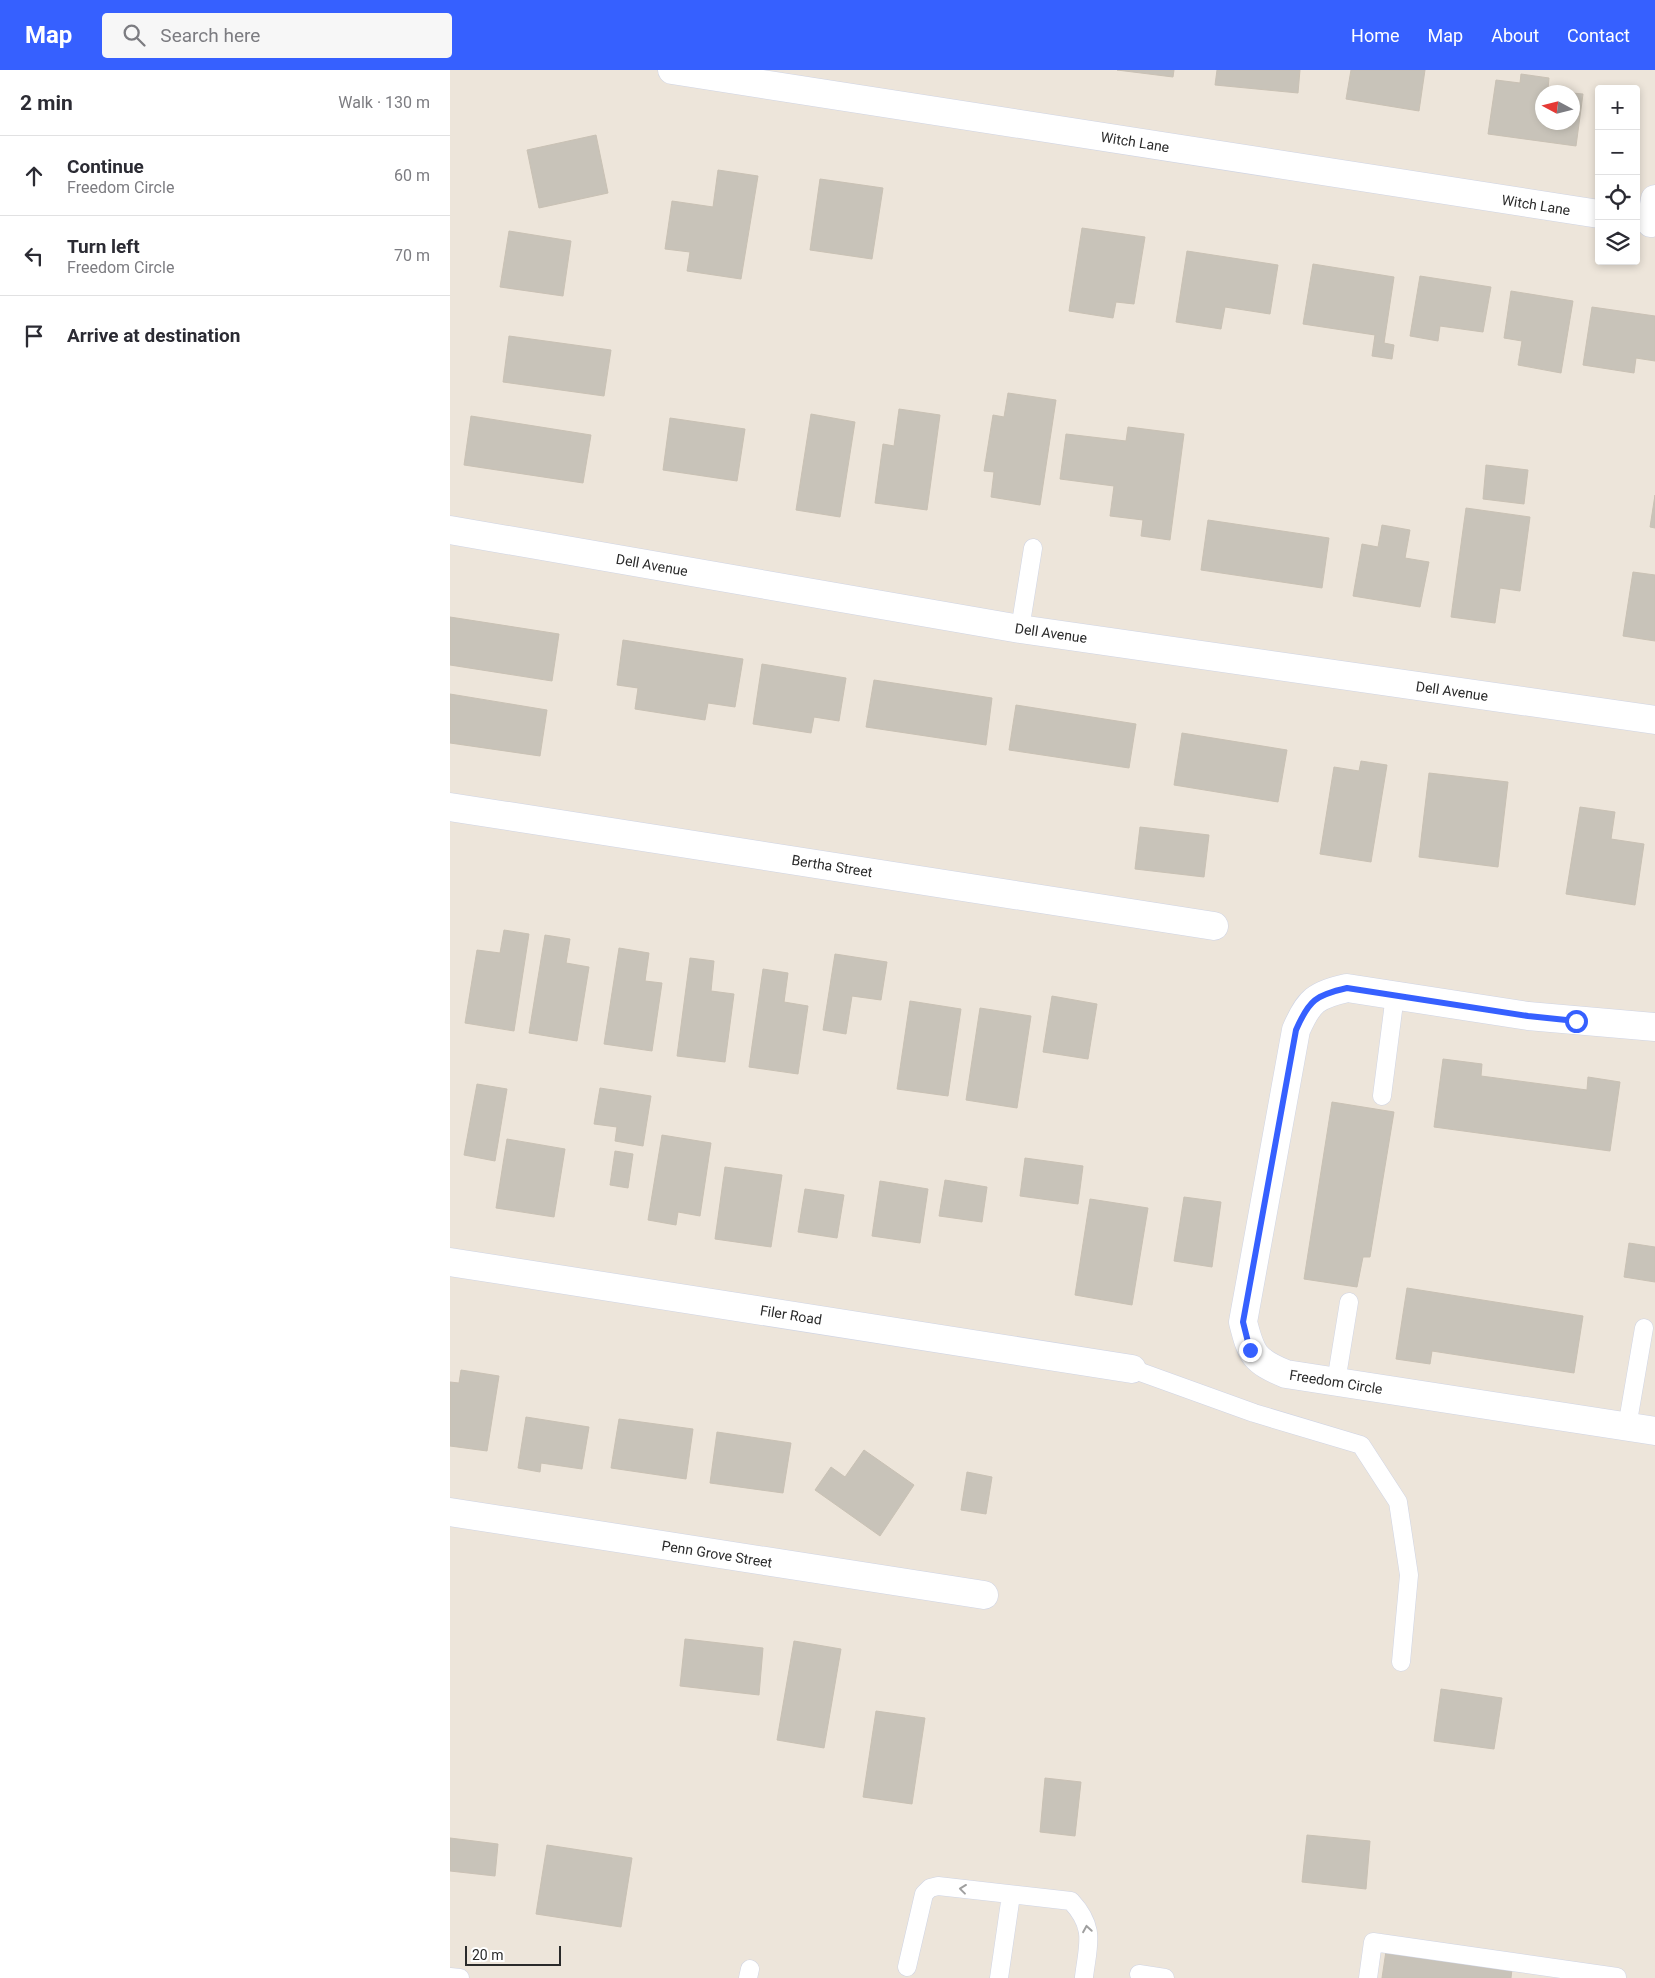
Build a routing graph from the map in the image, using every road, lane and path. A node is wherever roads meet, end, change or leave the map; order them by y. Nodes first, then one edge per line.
1 (672, 70) edge
2 (1595, 213) edge
3 (450, 530) edge
4 (1033, 548) dead end
5 (1020, 629) junction
6 (1655, 720) edge
7 (450, 807) edge
8 (1214, 926) dead end
9 (1395, 996) junction
10 (1655, 1027) edge
11 (1382, 1096) dead end
12 (450, 1262) edge
13 (1349, 1302) dead end
14 (1644, 1328) dead end
15 (1132, 1369) joint
16 (1336, 1382) junction
17 (1627, 1427) junction
18 (1655, 1431) edge
19 (450, 1512) edge
20 (984, 1595) dead end
21 (1401, 1662) dead end
22 (1011, 1894) junction
23 (907, 1967) dead end
24 (1139, 1974) dead end
25 (1084, 1977) edge
26 (1616, 1977) edge
27 (450, 1978) edge
28 (460, 1978) edge
29 (999, 1978) edge
30 (1165, 1978) edge
31 (1368, 1978) edge

1 - 2 street, Witch Lane
3 - 5 street, Dell Avenue
4 - 5 lane
5 - 6 street, Dell Avenue
7 - 8 street, Bertha Street
9 - 10 street, Freedom Circle
9 - 11 lane
9 - 16 street, Freedom Circle
12 - 15 street, Filer Road
13 - 16 lane
14 - 17 lane
15 - 21 lane
16 - 17 street, Freedom Circle
17 - 18 street, Freedom Circle
19 - 20 street, Penn Grove Street
22 -> 23 lane
25 -> 22 lane
22 - 29 lane
24 - 30 lane
26 - 31 lane
27 - 28 lane

